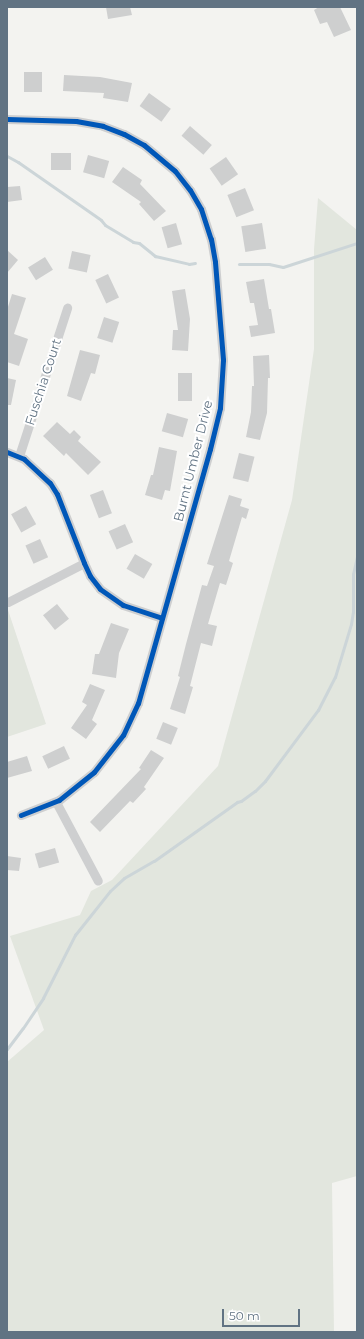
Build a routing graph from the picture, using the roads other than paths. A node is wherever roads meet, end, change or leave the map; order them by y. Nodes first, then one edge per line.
1 (7, 119) edge
2 (67, 308) dead end
3 (7, 452) edge
4 (19, 456) junction
5 (84, 563) junction
6 (8, 602) edge
7 (162, 618) junction
8 (56, 802) junction
9 (21, 816) dead end
10 (98, 881) dead end

1 - 7 street, Burnt Umber Drive
2 - 4 street, Fuschia Court
3 - 4 street
4 - 5 street
5 - 6 street
5 - 7 street
7 - 8 street, Burnt Umber Drive
8 - 9 street, Burnt Umber Drive
8 - 10 street

